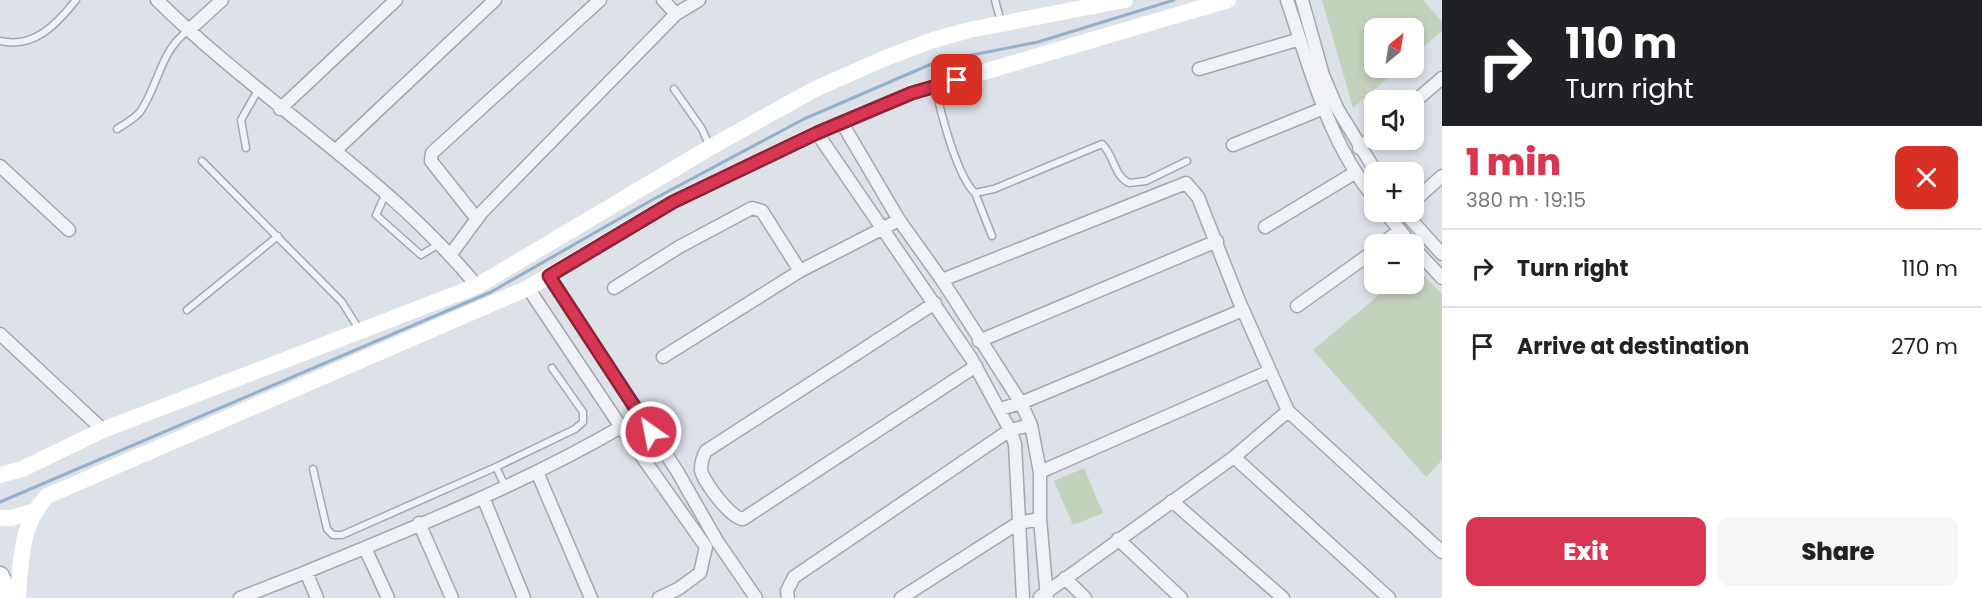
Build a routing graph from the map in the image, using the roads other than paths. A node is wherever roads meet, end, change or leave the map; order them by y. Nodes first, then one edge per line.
1 (76, 0) edge
2 (157, 0) edge
3 (222, 0) edge
4 (396, 0) edge
5 (495, 0) edge
6 (600, 0) edge
7 (663, 0) edge
8 (699, 0) edge
9 (995, 0) edge
10 (1125, 0) edge
11 (1228, 0) edge
12 (1287, 0) edge
13 (1302, 0) edge
14 (676, 14) junction
15 (1001, 22) junction
16 (189, 30) junction
17 (1300, 39) junction
18 (0, 40) edge
19 (1199, 69) dead end
20 (1442, 78) edge
21 (936, 86) junction
22 (674, 89) dead end
23 (258, 90) junction
24 (1424, 94) edge
25 (1324, 108) junction
26 (280, 109) junction
27 (842, 123) junction
28 (117, 129) dead end
29 (817, 133) junction
30 (1364, 144) edge
31 (1233, 145) dead end
32 (711, 147) junction
33 (246, 148) dead end
34 (1359, 148) junction
35 (336, 150) junction
36 (202, 161) dead end
37 (1187, 161) dead end
38 (1369, 162) edge
39 (0, 166) edge
40 (1356, 172) junction
41 (1442, 176) edge
42 (1364, 184) edge
43 (386, 192) junction
44 (1424, 192) edge
45 (975, 193) junction
46 (477, 219) junction
47 (899, 220) junction
48 (1393, 222) edge
49 (1414, 222) edge
50 (1265, 227) dead end
51 (69, 230) dead end
52 (882, 230) junction
53 (1400, 230) junction
54 (1395, 234) edge
55 (1403, 234) edge
56 (278, 236) junction
57 (992, 236) dead end
58 (1217, 241) junction
59 (440, 243) junction
60 (1440, 247) edge
61 (451, 254) junction
62 (1424, 257) edge
63 (1364, 258) edge
64 (1424, 260) edge
65 (800, 271) junction
66 (549, 276) junction
67 (1442, 278) edge
68 (942, 280) junction
69 (477, 286) junction
70 (528, 288) junction
71 (614, 288) dead end
72 (935, 303) junction
73 (1297, 306) dead end
74 (187, 310) dead end
75 (1243, 310) junction
76 (360, 331) junction
77 (0, 334) edge
78 (982, 345) junction
79 (663, 357) dead end
80 (974, 362) junction
81 (552, 368) dead end
82 (1270, 371) junction
83 (1021, 403) junction
84 (999, 409) junction
85 (1288, 411) junction
86 (1031, 425) junction
87 (621, 428) junction
88 (103, 430) junction
89 (1010, 430) junction
90 (1234, 457) junction
91 (496, 467) junction
92 (313, 469) dead end
93 (537, 472) junction
94 (1040, 472) junction
95 (0, 475) edge
96 (505, 486) junction
97 (483, 497) junction
98 (1172, 501) junction
99 (34, 511) junction
100 (0, 518) edge
101 (1040, 519) junction
102 (420, 523) junction
103 (1018, 523) junction
104 (1118, 539) junction
105 (365, 548) junction
106 (1442, 552) edge
107 (306, 572) junction
108 (0, 576) edge
109 (1065, 578) junction
110 (681, 593) edge
111 (1044, 597) edge
112 (10, 598) edge
113 (18, 598) edge
114 (240, 598) edge
115 (317, 598) edge
116 (388, 598) edge
117 (452, 598) edge
118 (524, 598) edge
119 (591, 598) edge
120 (658, 598) edge
121 (756, 598) edge
122 (788, 598) edge
123 (901, 598) edge
124 (1023, 598) edge
125 (1085, 598) edge
126 (1181, 598) edge
127 (1283, 598) edge
128 (1389, 598) edge

1 - 18 lane
2 - 16 street
3 - 16 street
4 - 26 street
5 - 35 street
6 - 46 street
7 - 14 street
8 - 14 street
9 - 15 lane
10 - 15 street
11 - 21 street
12 - 17 street
13 - 34 street
14 - 46 street
15 - 32 street
16 - 23 street
16 - 28 lane
17 - 19 street
17 - 25 street
20 - 24 street
21 - 27 street
21 - 45 lane
22 - 32 lane
23 - 26 street
23 - 33 lane
25 - 31 street
25 - 40 street
26 - 35 street
27 - 29 street
27 - 47 street
29 - 52 street
29 - 66 street
30 - 34 street
32 - 69 street
34 - 38 street
35 - 43 street
36 - 56 lane
37 - 45 lane
39 - 51 street
40 - 42 street
40 - 50 street
41 - 44 street
43 - 59 street
43 - 59 lane
45 - 57 lane
46 - 61 street
47 - 52 street
47 - 68 street
48 - 53 street
49 - 60 street
52 - 65 street
52 - 72 street
53 - 54 street
53 - 55 street
56 - 74 lane
56 - 76 lane
58 - 68 street
58 - 75 street
58 - 78 street
59 - 61 street
60 - 62 street
61 - 69 street
63 - 73 street
64 - 67 street
65 - 71 street
65 - 79 street
66 - 70 street
66 - 121 street
68 - 78 street
69 - 76 street
70 - 87 street
70 - 99 street
72 - 80 street
72 - 80 street
75 - 82 street
75 - 83 street
76 - 88 street
77 - 88 street
78 - 80 street
78 - 83 street
80 - 84 street
81 - 91 lane
82 - 85 street
82 - 94 street
83 - 84 street
83 - 86 street
84 - 89 street
85 - 90 street
85 - 106 street
86 - 89 street
86 - 94 street
87 - 93 street
87 - 110 street
88 - 95 street
89 - 103 street
89 - 122 street
90 - 98 street
90 - 128 street
91 - 92 lane
91 - 96 lane
93 - 96 street
93 - 119 street
94 - 101 street
96 - 97 street
97 - 102 street
97 - 118 street
98 - 104 street
98 - 127 street
99 - 100 street
99 - 113 street
101 - 103 street
101 - 111 street
102 - 105 street
102 - 117 street
103 - 123 street
103 - 124 street
104 - 109 street
104 - 126 street
105 - 107 street
105 - 116 street
107 - 114 street
107 - 115 street
108 - 112 main road
109 - 111 street
109 - 125 street
110 - 120 street

